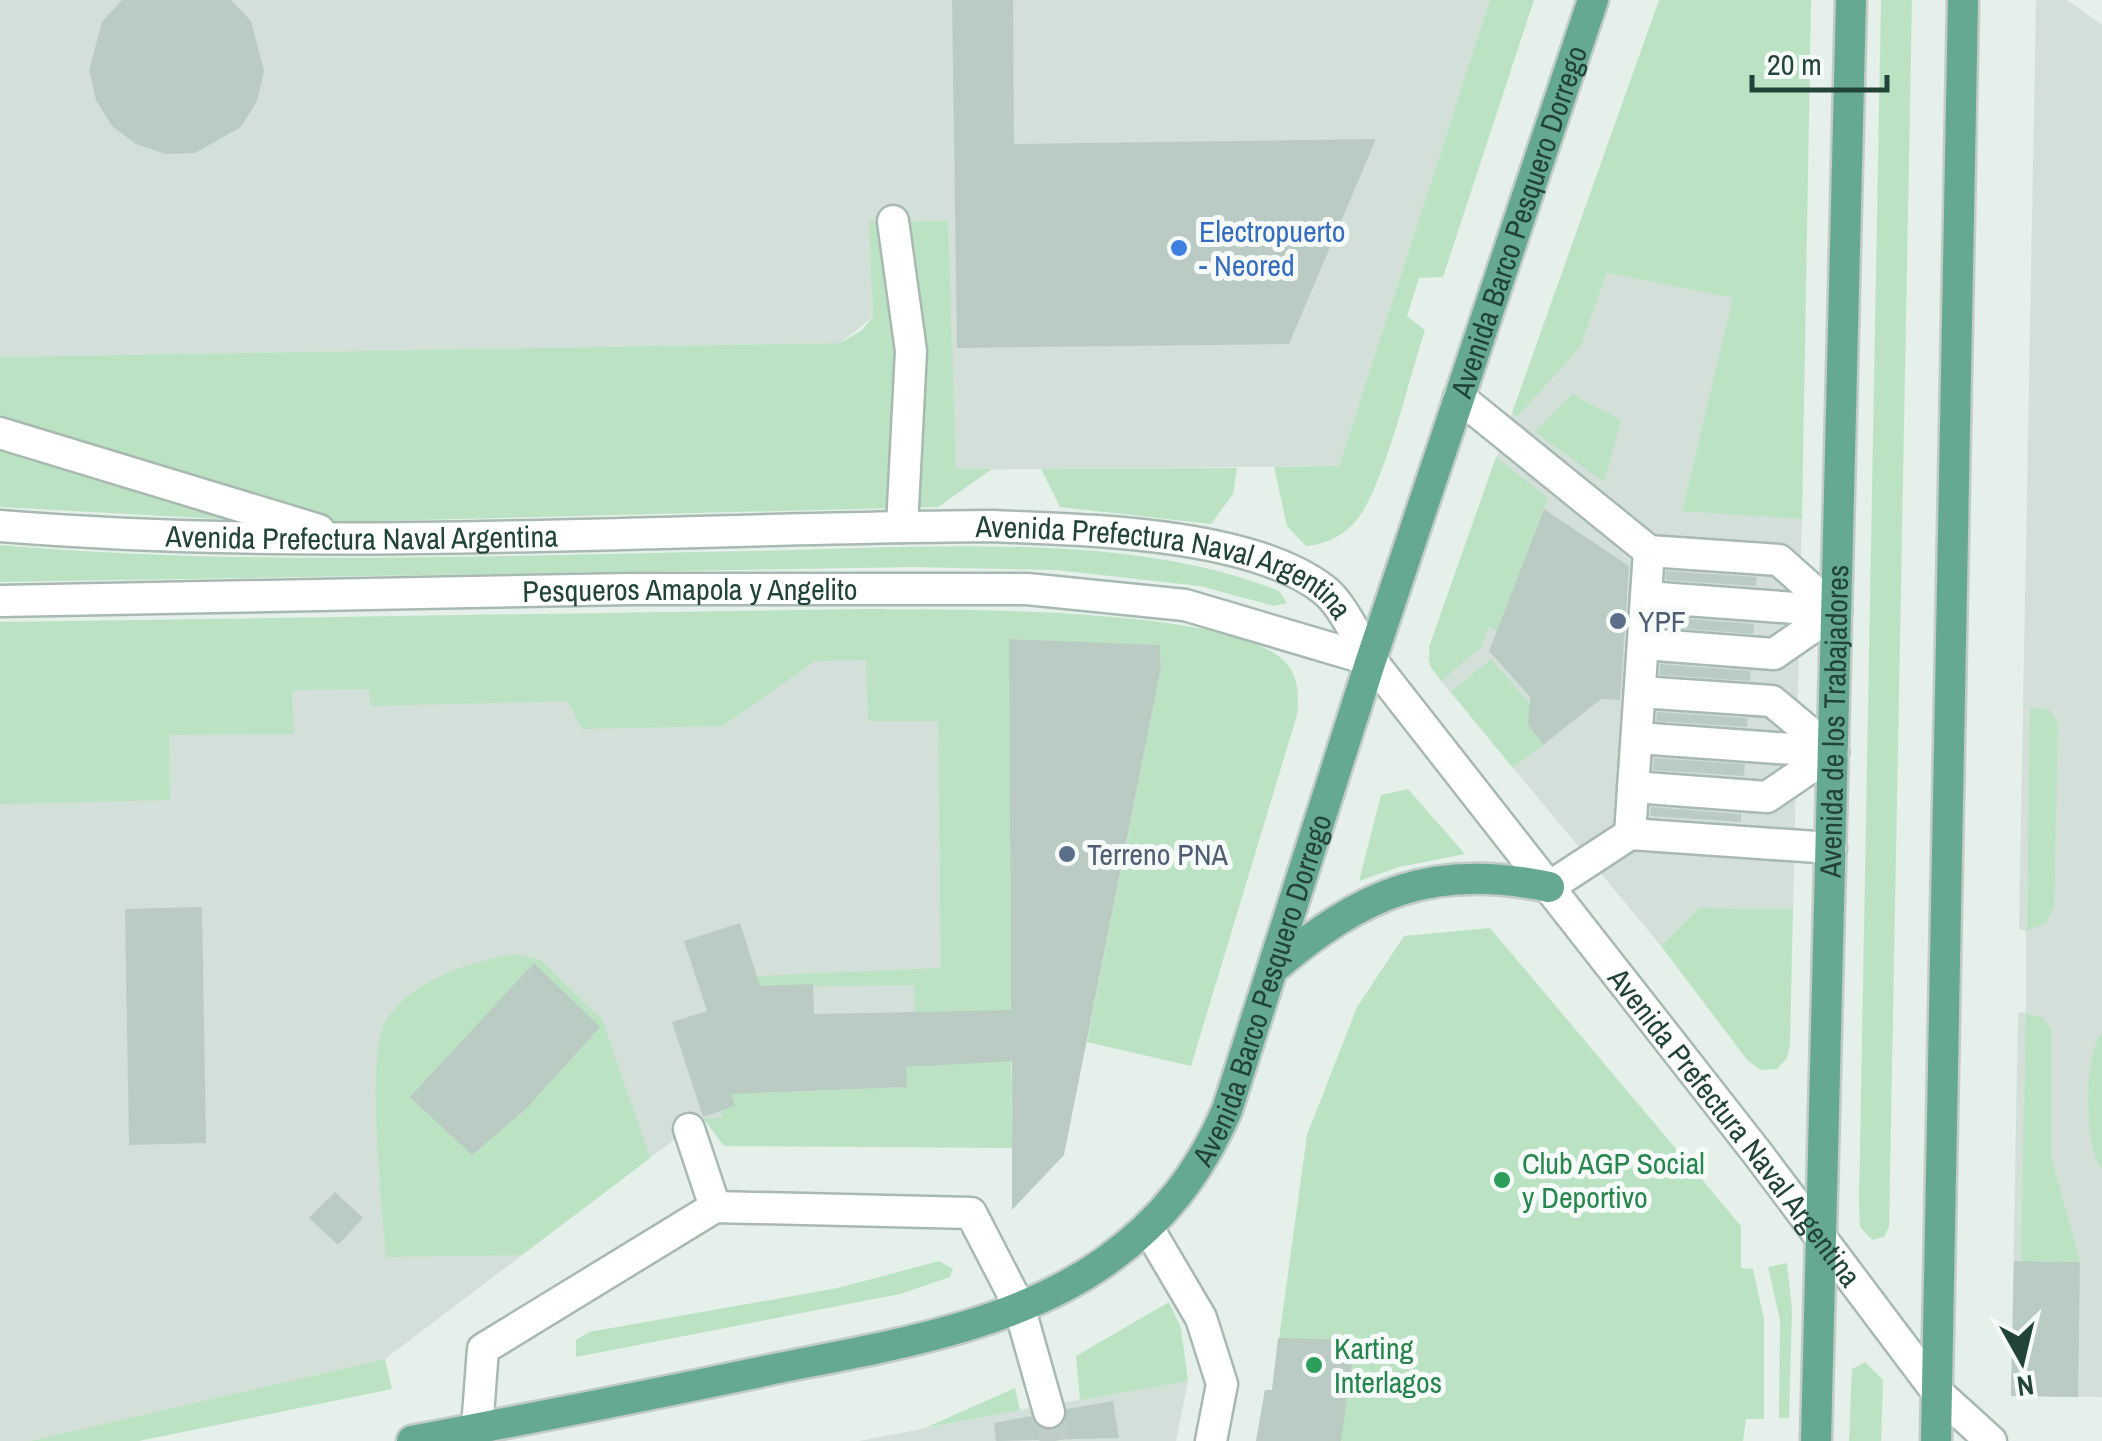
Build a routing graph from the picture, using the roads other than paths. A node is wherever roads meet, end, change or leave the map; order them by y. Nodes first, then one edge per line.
1 (1593, 0) edge
2 (1851, 0) edge
3 (1963, 0) edge
4 (893, 221) dead end
5 (1459, 397) junction
6 (0, 433) edge
7 (0, 526) edge
8 (902, 527) junction
9 (351, 540) junction
10 (1649, 551) junction
11 (1646, 596) junction
12 (0, 600) edge
13 (1836, 611) junction
14 (1643, 644) junction
15 (1371, 660) junction
16 (1640, 692) junction
17 (1637, 738) junction
18 (1833, 752) junction
19 (1633, 786) junction
20 (1630, 834) junction
21 (1831, 848) junction
22 (1549, 887) junction
23 (1274, 968) junction
24 (689, 1129) dead end
25 (715, 1207) junction
26 (1148, 1228) junction
27 (1821, 1240) junction
28 (1020, 1306) junction
29 (1937, 1392) junction
30 (1050, 1412) tunnel mouth
31 (477, 1428) junction
32 (412, 1441) edge
33 (1211, 1441) edge
34 (1816, 1441) edge
35 (1936, 1441) edge
36 (1990, 1441) edge

1 - 5 main road, Avenida Barco Pesquero Dorrego
2 - 13 main road, Avenida de los Trabajadores
3 - 29 main road
4 - 8 street
5 - 10 street
5 - 15 main road, Avenida Barco Pesquero Dorrego
6 - 9 street
7 - 9 street, Avenida Prefectura Naval Argentina
8 - 9 street, Avenida Prefectura Naval Argentina
8 - 15 street, Avenida Prefectura Naval Argentina
10 - 11 street
10 - 13 street
11 - 13 street
11 - 14 street
12 - 15 street, Pesqueros Amapola y Angelito
13 - 14 street
13 - 18 main road, Avenida de los Trabajadores
14 - 16 street
15 - 22 street, Avenida Prefectura Naval Argentina
15 - 23 main road, Avenida Barco Pesquero Dorrego
16 - 17 street
16 - 18 street
17 - 18 street
17 - 19 street
18 - 19 street
18 - 21 main road, Avenida de los Trabajadores
19 - 20 street
20 - 21 street
20 - 22 street
21 - 27 main road, Avenida de los Trabajadores
22 - 23 main road
22 - 27 street, Avenida Prefectura Naval Argentina
23 - 26 main road, Avenida Barco Pesquero Dorrego
24 - 25 street
25 - 28 street
25 - 31 street
26 - 28 main road, Avenida Barco Pesquero Dorrego
26 - 33 street
27 - 29 street, Avenida Prefectura Naval Argentina
27 - 34 main road, Avenida de los Trabajadores
28 - 30 street
28 - 31 main road, Avenida Barco Pesquero Dorrego
29 - 35 main road
29 - 36 street, Avenida Prefectura Naval Argentina
31 - 32 main road, Avenida Barco Pesquero Dorrego

